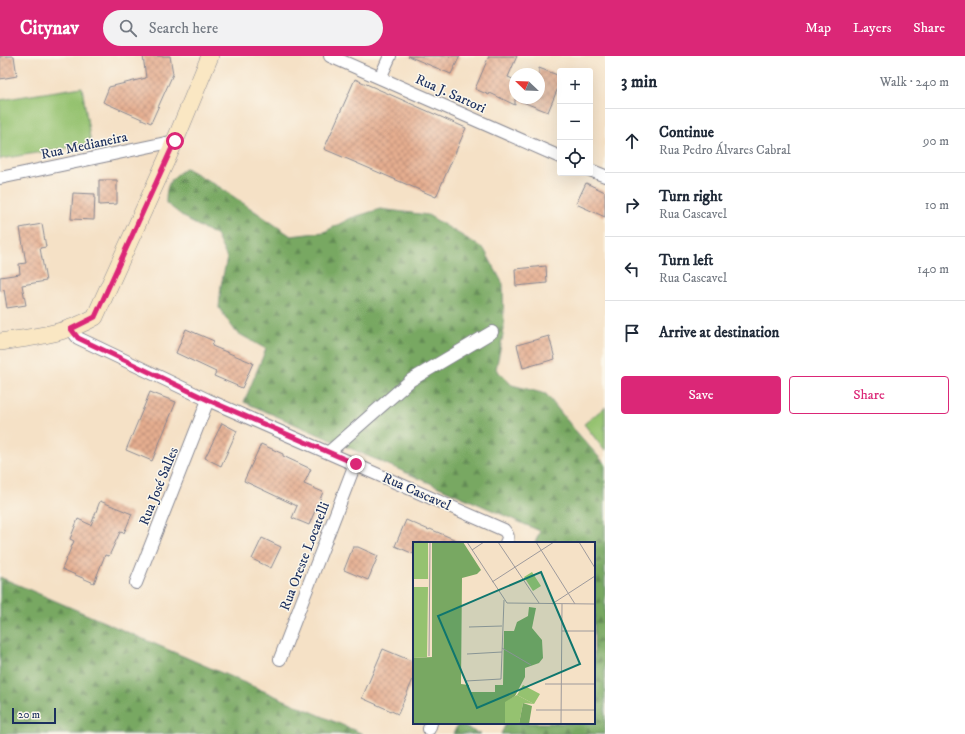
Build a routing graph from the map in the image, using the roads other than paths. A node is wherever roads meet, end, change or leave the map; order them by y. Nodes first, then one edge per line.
1 (200, 56) edge
2 (210, 56) edge
3 (330, 56) edge
4 (390, 56) edge
5 (204, 73) junction
6 (380, 78) junction
7 (175, 141) junction
8 (557, 156) edge
9 (593, 171) edge
10 (605, 176) edge
11 (0, 178) edge
12 (71, 329) junction
13 (492, 332) dead end
14 (0, 342) edge
15 (208, 400) junction
16 (329, 452) junction
17 (356, 464) junction
18 (506, 542) edge
19 (136, 583) dead end
20 (280, 659) dead end

1 - 5 street
2 - 5 street
3 - 6 street, Rua J. Sartori
4 - 6 street
5 - 7 street
6 - 8 street, Rua J. Sartori
7 - 11 street, Rua Medianeira
7 - 12 street
9 - 10 street
12 - 14 street
12 - 15 street, Rua Cascavel
13 - 16 street
15 - 16 street, Rua Cascavel
15 - 19 street, Rua José Salles
16 - 17 street, Rua Cascavel
17 - 18 street, Rua Cascavel
17 - 20 street, Rua Oreste Locatelli

